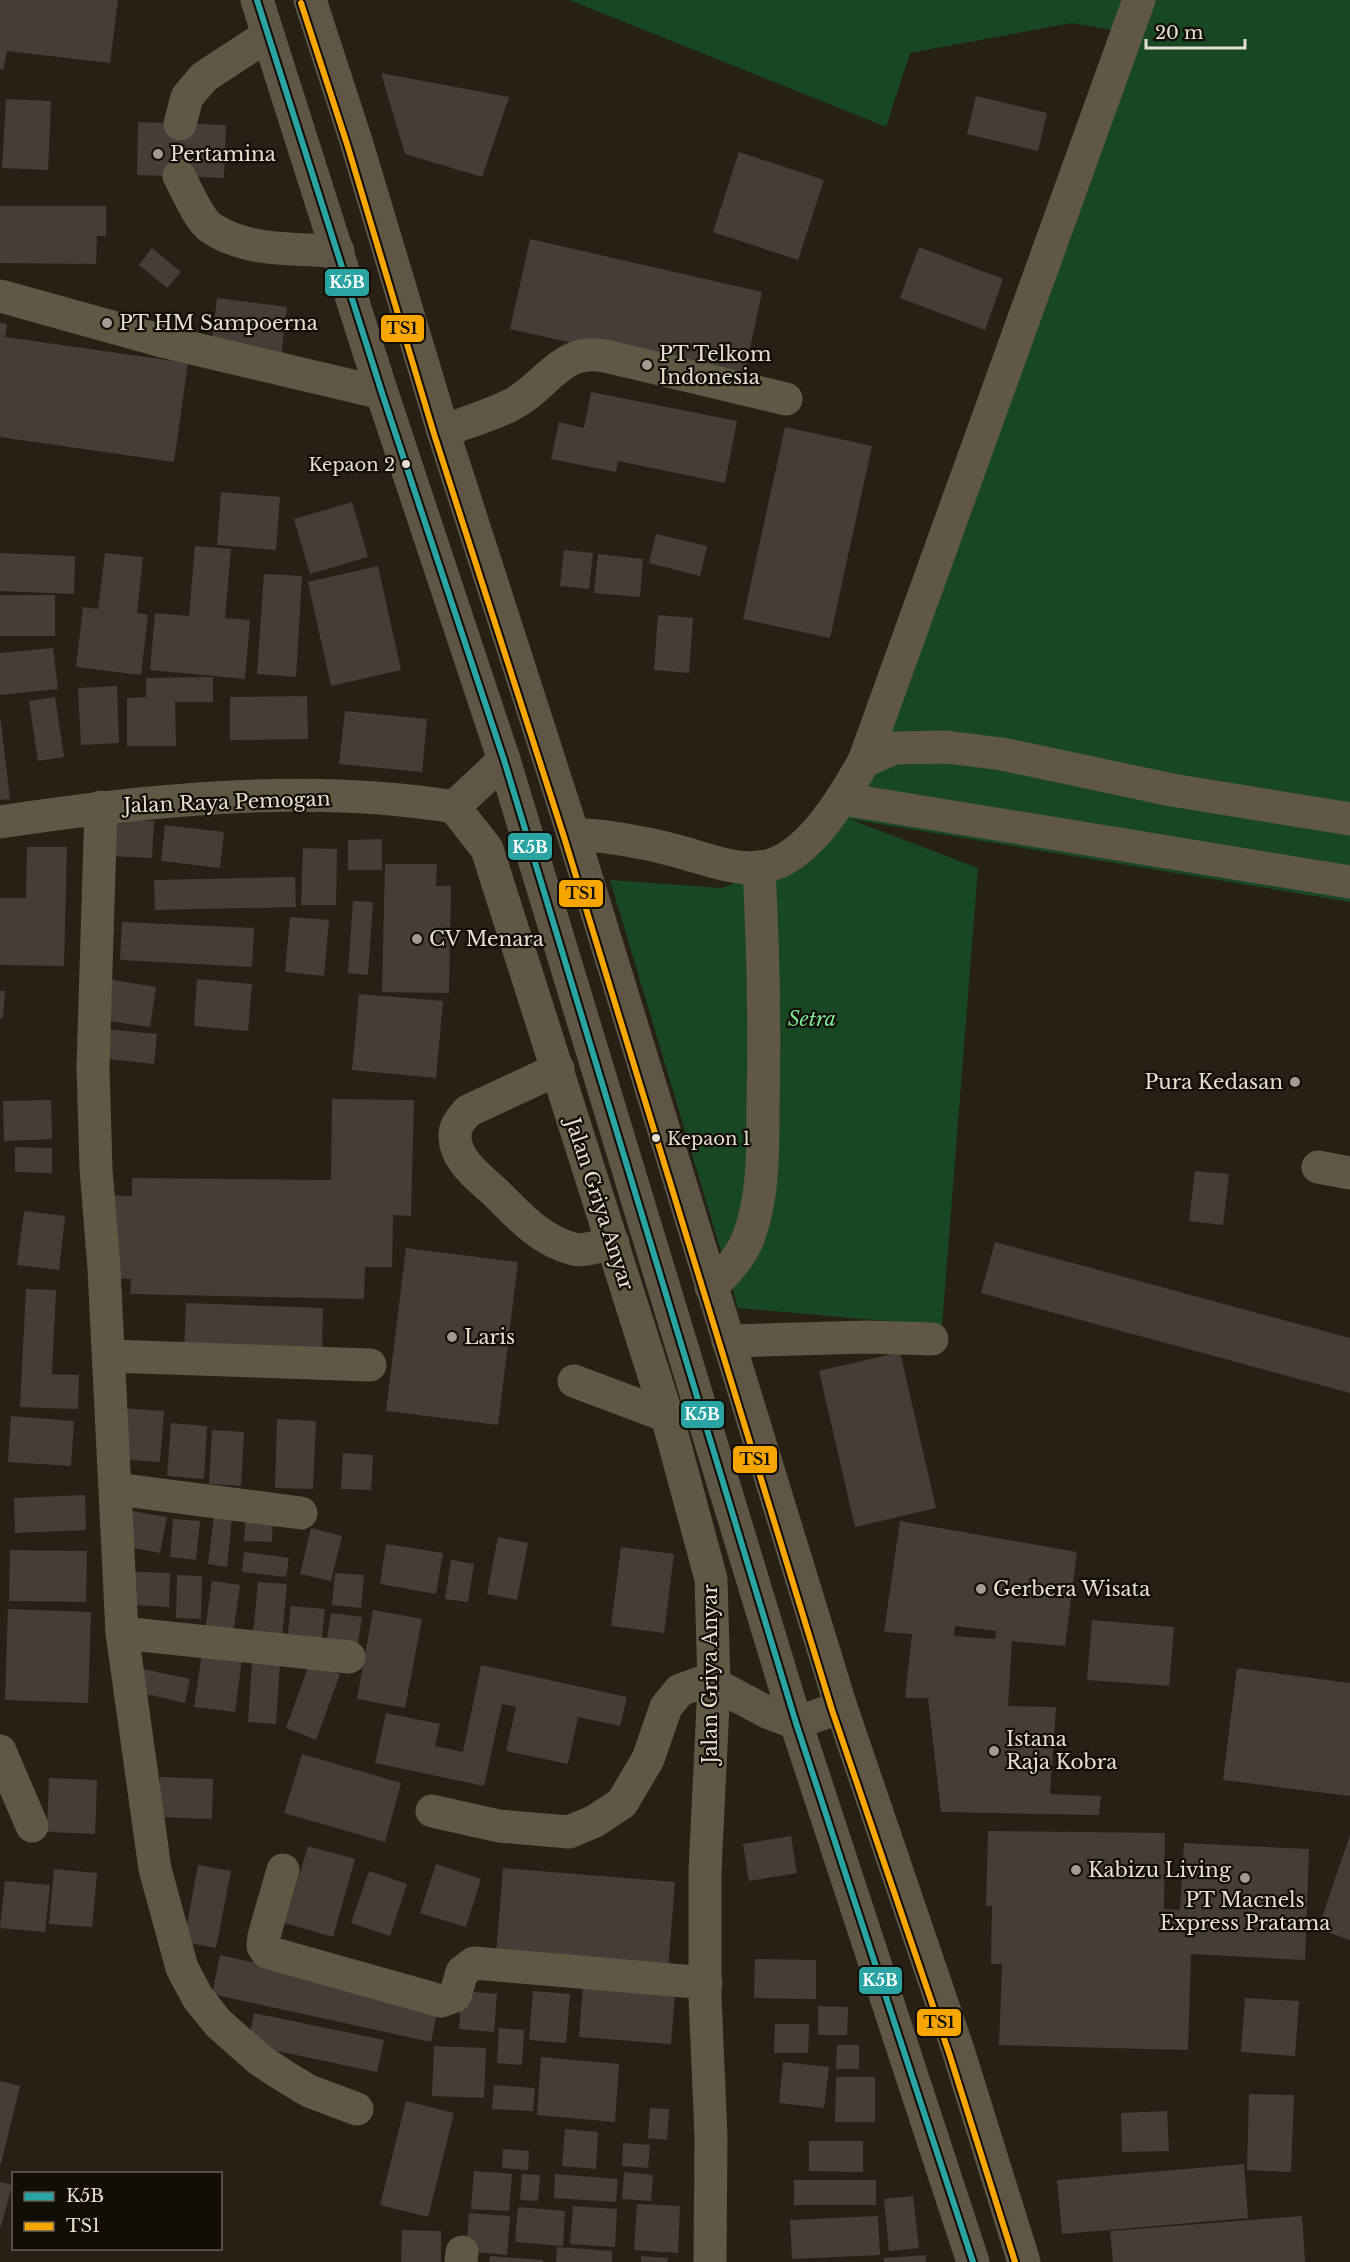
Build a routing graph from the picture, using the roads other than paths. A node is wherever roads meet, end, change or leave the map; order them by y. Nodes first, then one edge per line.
1 (257, 0) edge
2 (310, 0) edge
3 (1139, 0) edge
4 (268, 35) junction
5 (180, 124) tunnel mouth
6 (179, 176) tunnel mouth
7 (338, 251) junction
8 (0, 296) edge
9 (382, 393) junction
10 (786, 399) dead end
11 (443, 431) junction
12 (504, 759) junction
13 (864, 761) junction
14 (843, 799) junction
15 (101, 807) junction
16 (454, 807) junction
17 (1350, 819) edge
18 (0, 822) edge
19 (573, 834) junction
20 (759, 867) junction
21 (1350, 882) edge
22 (558, 1069) junction
23 (1318, 1167) dead end
24 (1350, 1173) edge
25 (613, 1243) junction
26 (711, 1287) junction
27 (932, 1339) dead end
28 (728, 1341) junction
29 (109, 1356) junction
30 (370, 1365) dead end
31 (573, 1381) dead end
32 (666, 1416) junction
33 (116, 1489) junction
34 (301, 1513) dead end
35 (122, 1633) junction
36 (349, 1657) dead end
37 (714, 1684) junction
38 (841, 1707) junction
39 (796, 1723) junction
40 (0, 1751) edge
41 (432, 1811) dead end
42 (32, 1826) dead end
43 (283, 1870) dead end
44 (706, 1983) junction
45 (958, 2050) junction
46 (910, 2065) junction
47 (357, 2109) dead end
48 (710, 2262) edge
49 (973, 2262) edge
50 (1024, 2262) edge

1 - 4 highway
2 - 11 highway
3 - 13 street
4 - 5 street
4 - 7 highway
6 - 7 street
7 - 9 highway
8 - 9 street
9 - 12 highway
10 - 11 street
11 - 19 highway
12 - 16 highway
12 - 39 highway
13 - 14 street
13 - 17 street
14 - 20 street
14 - 21 street
15 - 16 street, Jalan Raya Pemogan
15 - 18 street, Jalan Raya Pemogan
15 - 29 street
16 - 22 street, Jalan Griya Anyar
19 - 20 street
19 - 26 highway
20 - 26 street
22 - 25 street, Jalan Griya Anyar
22 - 25 street
23 - 24 street
25 - 32 street, Jalan Griya Anyar
26 - 28 highway
27 - 28 street
28 - 38 highway
29 - 30 street
29 - 33 street
31 - 32 street
32 - 37 street, Jalan Griya Anyar
33 - 34 street
33 - 35 street
35 - 36 street
35 - 47 street
37 - 39 highway
37 - 41 street
37 - 44 street, Jalan Griya Anyar
38 - 39 highway
38 - 45 highway
39 - 46 highway
40 - 42 street
43 - 44 street
44 - 48 street, Jalan Griya Anyar
45 - 46 highway
45 - 50 highway
46 - 49 highway

